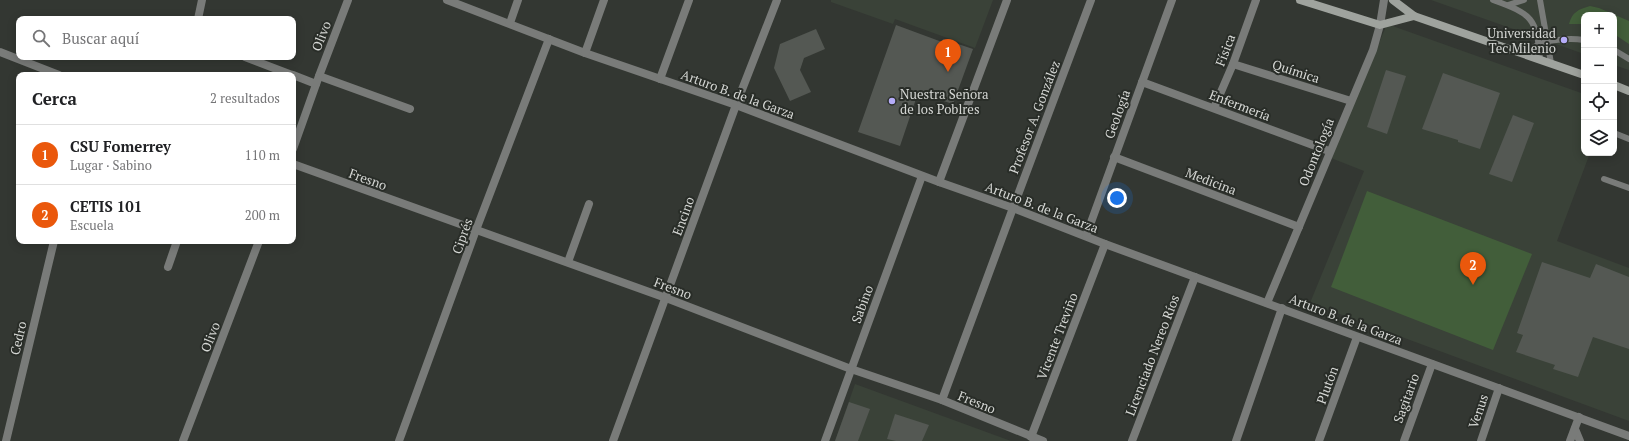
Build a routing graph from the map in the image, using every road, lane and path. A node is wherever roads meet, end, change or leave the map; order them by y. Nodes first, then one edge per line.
1 (202, 0) edge
2 (348, 0) edge
3 (447, 0) edge
4 (518, 0) edge
5 (604, 0) edge
6 (689, 0) edge
7 (777, 0) edge
8 (1007, 0) edge
9 (1091, 0) edge
10 (1172, 0) edge
11 (1256, 0) edge
12 (1300, 0) edge
13 (1384, 0) edge
14 (1392, 0) edge
15 (1494, 0) edge
16 (1524, 0) edge
17 (1540, 0) edge
18 (1508, 5) junction
19 (199, 16) edge
20 (1414, 16) junction
21 (510, 23) junction
22 (1380, 25) junction
23 (549, 39) junction
24 (1581, 40) edge
25 (1547, 42) junction
26 (1539, 44) junction
27 (0, 52) edge
28 (1617, 52) edge
29 (584, 53) junction
30 (1524, 54) junction
31 (16, 58) edge
32 (1629, 59) edge
33 (21, 60) edge
34 (253, 60) edge
35 (1540, 60) junction
36 (1551, 63) junction
37 (1234, 64) junction
38 (52, 72) edge
39 (285, 72) edge
40 (1581, 74) edge
41 (296, 76) edge
42 (319, 76) junction
43 (660, 79) junction
44 (1142, 82) junction
45 (316, 84) junction
46 (1617, 86) edge
47 (1629, 91) edge
48 (1351, 101) junction
49 (736, 106) junction
50 (1214, 108) junction
51 (410, 109) dead end
52 (1617, 134) edge
53 (1629, 139) edge
54 (296, 141) edge
55 (1329, 152) junction
56 (1114, 157) junction
57 (296, 165) edge
58 (922, 176) junction
59 (1604, 179) dead end
60 (939, 182) junction
61 (1629, 188) edge
62 (589, 204) dead end
63 (1012, 208) junction
64 (1299, 227) junction
65 (476, 230) junction
66 (1086, 236) junction
67 (53, 244) edge
68 (176, 244) edge
69 (258, 244) edge
70 (1105, 244) junction
71 (568, 262) junction
72 (168, 267) dead end
73 (1195, 277) junction
74 (666, 298) junction
75 (1267, 303) junction
76 (1282, 308) junction
77 (1357, 337) junction
78 (1432, 364) junction
79 (851, 369) junction
80 (1499, 388) junction
81 (942, 400) junction
82 (1579, 417) junction
83 (1575, 429) junction
84 (1629, 436) edge
85 (1031, 437) junction
86 (6, 441) edge
87 (183, 441) edge
88 (399, 441) edge
89 (613, 441) edge
90 (825, 441) edge
91 (1043, 441) edge
92 (1132, 441) edge
93 (1236, 441) edge
94 (1319, 441) edge
95 (1404, 441) edge
96 (1480, 441) edge
97 (1570, 441) edge
98 (1580, 441) edge

1 - 19 street
2 - 42 street, Olivo
3 - 21 street, Arturo B. de la Garza
4 - 21 street
5 - 29 street
6 - 43 street
7 - 49 street, Encino
8 - 60 street
9 - 63 street, Profesor A. González
10 - 44 street, Geología
11 - 37 street, Física
12 - 22 main road
13 - 22 street, Odontología
14 - 20 main road
15 - 18 lane
16 - 18 lane
17 - 25 lane
18 - 26 lane
20 - 22 main road
20 - 30 main road
21 - 23 street, Arturo B. de la Garza
22 - 48 street, Odontología
23 - 29 street, Arturo B. de la Garza
23 - 65 street, Ciprés
24 - 25 lane
25 - 26 lane
25 - 36 lane
26 - 30 lane
26 - 35 lane
27 - 31 street
28 - 32 lane
29 - 43 street, Arturo B. de la Garza
30 - 35 main road
33 - 38 street
34 - 39 street
35 - 36 main road
36 - 40 main road
37 - 48 street, Química
37 - 50 street, Física
41 - 45 street
42 - 45 street, Olivo
42 - 51 street
43 - 49 street, Arturo B. de la Garza
44 - 50 street, Enfermería
44 - 56 street, Geología
45 - 54 street, Olivo
46 - 47 main road
48 - 55 street, Odontología
49 - 58 street, Arturo B. de la Garza
49 - 74 street, Encino
50 - 55 street, Enfermería
52 - 53 lane
55 - 64 street, Odontología
56 - 64 street, Medicina
56 - 66 street, Geología
57 - 65 street, Fresno
58 - 60 street, Arturo B. de la Garza
58 - 79 street, Sabino
59 - 61 lane
60 - 63 street, Arturo B. de la Garza
62 - 71 street
63 - 66 street, Arturo B. de la Garza
63 - 81 street, Profesor A. González
64 - 75 street, Odontología
65 - 71 street, Fresno
65 - 88 street, Ciprés
66 - 70 street, Arturo B. de la Garza
67 - 86 street, Cedro
68 - 72 street
69 - 87 street, Olivo
70 - 73 street, Arturo B. de la Garza
70 - 85 street, Vicente Treviño
71 - 74 street, Fresno
73 - 75 street, Arturo B. de la Garza
73 - 92 street, Licenciado Nereo Ríos
74 - 79 street, Fresno
74 - 89 street, Encino
75 - 76 street, Arturo B. de la Garza
76 - 77 street, Arturo B. de la Garza
76 - 93 street
77 - 78 street, Arturo B. de la Garza
77 - 94 street, Plutón
78 - 80 street, Arturo B. de la Garza
78 - 95 street, Sagitario
79 - 81 street, Fresno
79 - 90 street, Sabino
80 - 82 street, Arturo B. de la Garza
80 - 96 street, Venus
81 - 85 street, Fresno
82 - 83 street
82 - 84 street, Arturo B. de la Garza
83 - 97 street
83 - 98 street
85 - 91 street, Fresno

